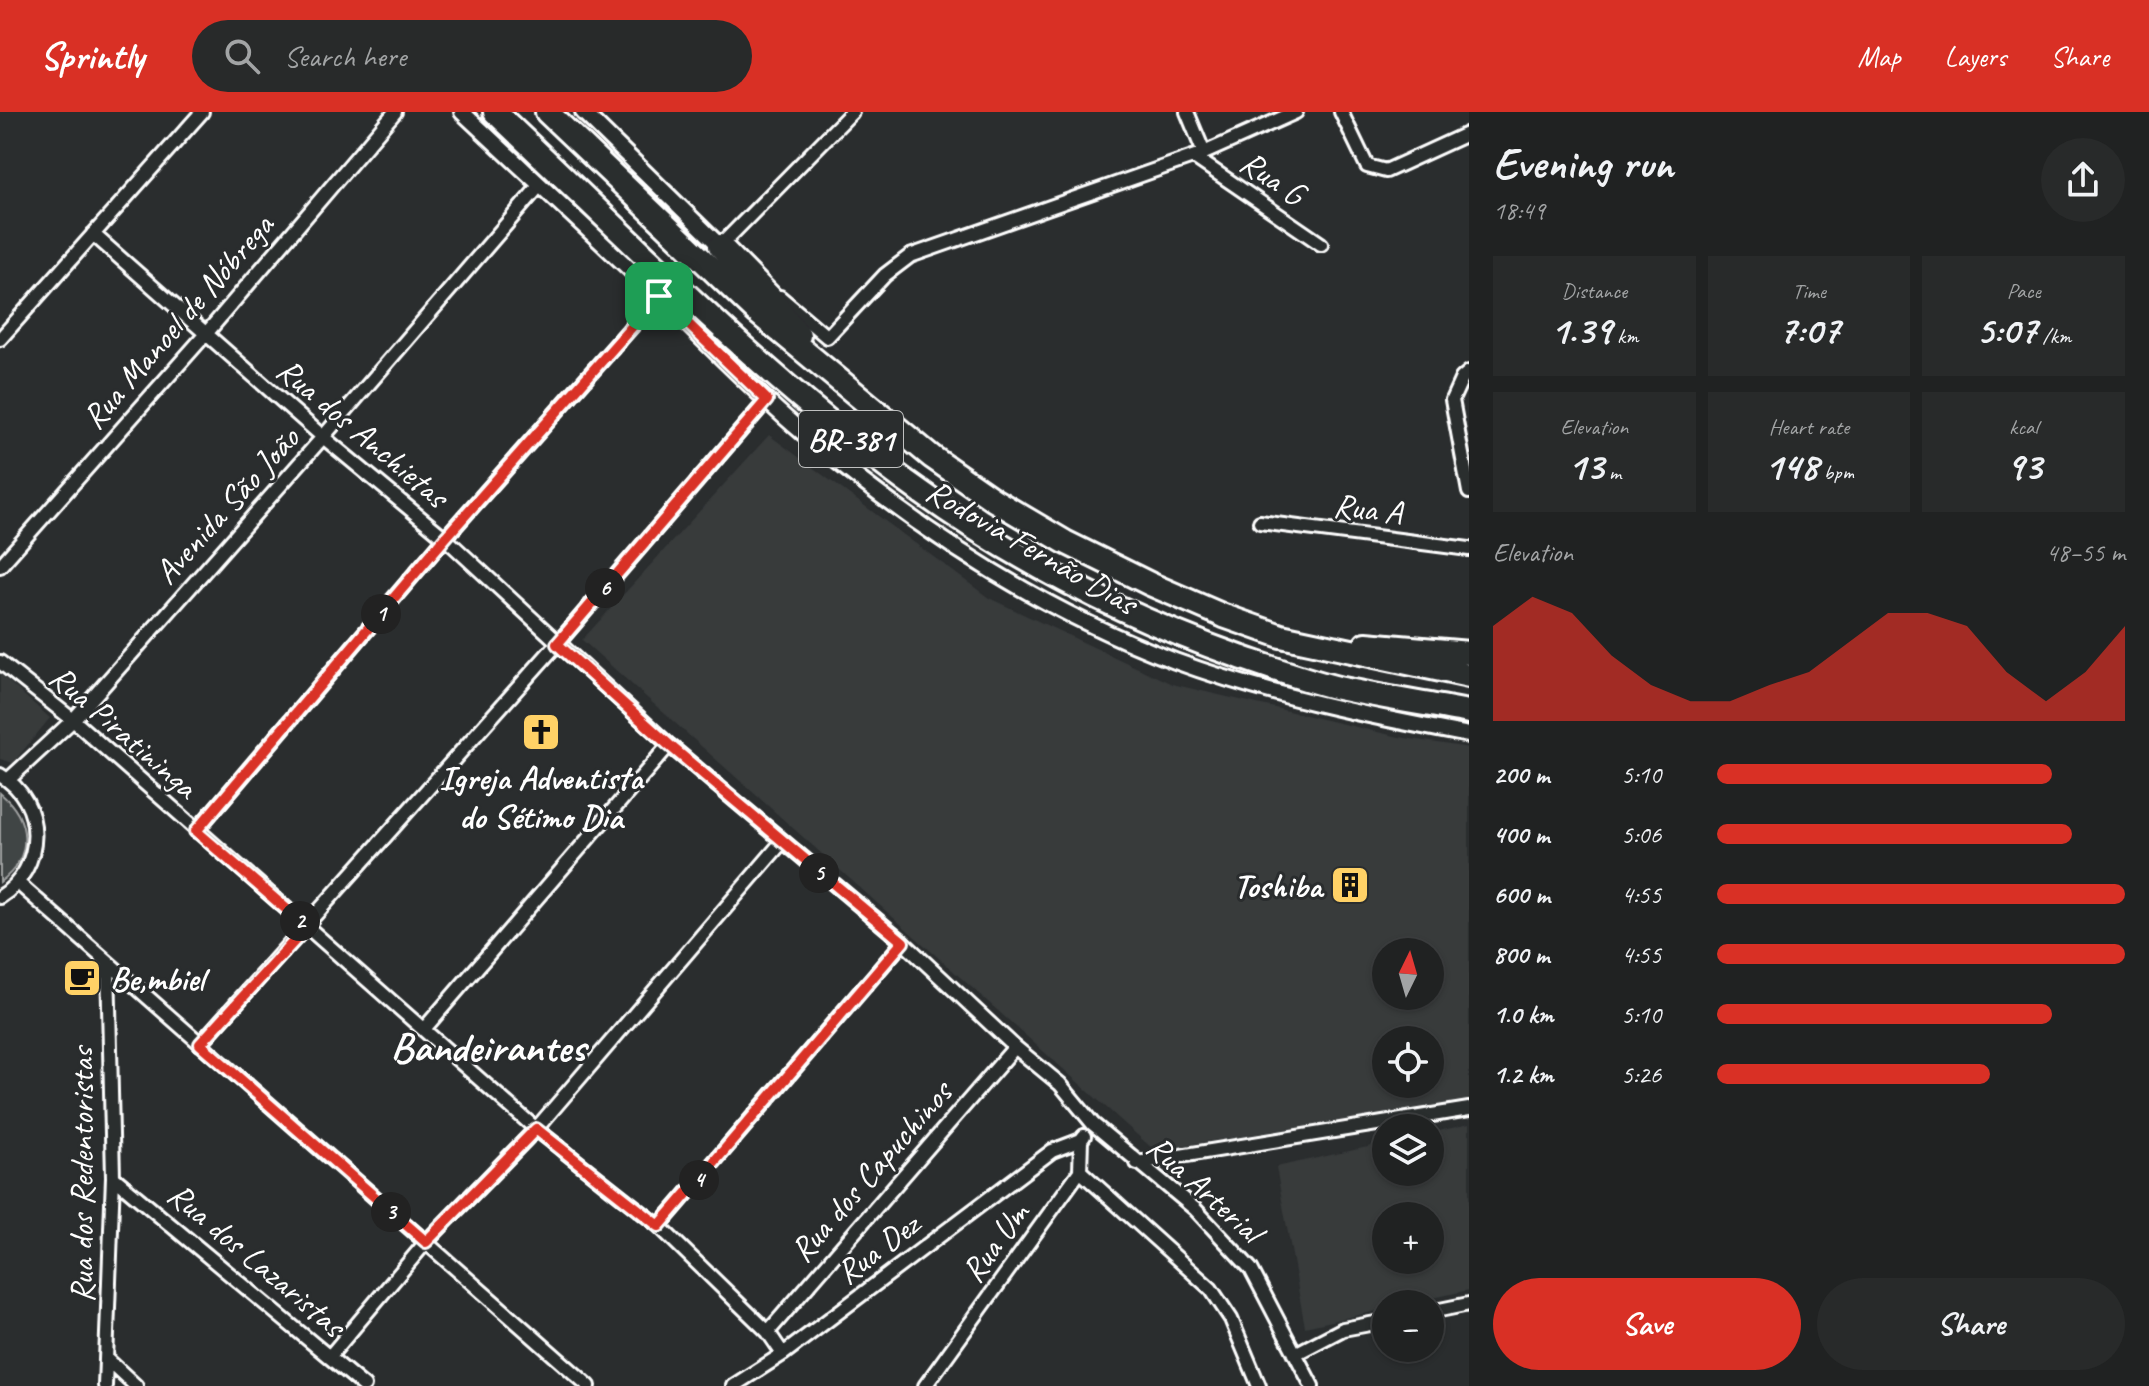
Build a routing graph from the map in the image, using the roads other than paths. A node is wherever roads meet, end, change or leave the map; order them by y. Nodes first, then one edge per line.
1 (202, 112) edge
2 (395, 112) edge
3 (462, 112) edge
4 (495, 112) edge
5 (547, 112) edge
6 (583, 112) edge
7 (1187, 112) edge
8 (1296, 112) edge
9 (1341, 112) edge
10 (848, 113) edge
11 (1469, 133) edge
12 (1199, 155) junction
13 (540, 185) junction
14 (93, 234) junction
15 (1321, 244) dead end
16 (720, 246) junction
17 (659, 296) junction
18 (205, 335) junction
19 (0, 339) edge
20 (819, 361) junction
21 (1469, 372) edge
22 (767, 400) junction
23 (323, 437) junction
24 (1469, 492) edge
25 (1260, 522) dead end
26 (445, 538) junction
27 (1469, 549) edge
28 (0, 566) edge
29 (1281, 636) junction
30 (557, 644) junction
31 (1469, 653) edge
32 (0, 662) edge
33 (1469, 676) edge
34 (1469, 712) edge
35 (73, 720) junction
36 (1469, 735) edge
37 (669, 745) junction
38 (4, 778) edge
39 (196, 831) junction
40 (782, 842) junction
41 (18, 883) junction
42 (0, 897) edge
43 (307, 927) junction
44 (903, 942) junction
45 (108, 963) junction
46 (424, 1029) junction
47 (200, 1044) junction
48 (1015, 1047) junction
49 (1469, 1109) edge
50 (1093, 1124) junction
51 (536, 1129) junction
52 (1081, 1140) junction
53 (1137, 1163) junction
54 (1080, 1171) junction
55 (113, 1177) junction
56 (659, 1226) junction
57 (426, 1242) junction
58 (1469, 1304) edge
59 (1444, 1309) edge
60 (1372, 1324) edge
61 (768, 1332) junction
62 (783, 1354) junction
63 (1295, 1354) junction
64 (330, 1356) junction
65 (107, 1359) junction
66 (105, 1386) edge
67 (136, 1386) edge
68 (364, 1386) edge
69 (589, 1386) edge
70 (733, 1386) edge
71 (925, 1386) edge
72 (1259, 1386) edge
73 (1312, 1386) edge

1 - 14 street
2 - 18 street, Rua Manoel de Nóbrega
3 - 13 street, Rodovia Fernão Dias / BR-381
4 - 34 highway, Rodovia Fernão Dias / BR-381
5 - 20 highway, Rodovia Fernão Dias / BR-381
6 - 16 street, BR-381
7 - 12 street
8 - 12 street
9 - 11 street
10 - 16 street
12 - 15 street, Rua G
12 - 16 street
13 - 17 street, Rodovia Fernão Dias / BR-381
13 - 23 street, Avenida São João
14 - 18 street, Rua dos Anchietas
14 - 19 street
16 - 20 highway, BR-381
17 - 22 street, Rodovia Fernão Dias / BR-381
17 - 26 street
18 - 23 street, Rua dos Anchietas
18 - 28 street, Rua Manoel de Nóbrega
20 - 29 highway, Rodovia Fernão Dias / BR-381
21 - 24 street
22 - 30 street
22 - 36 street, Rodovia Fernão Dias / BR-381
23 - 26 street, Rua dos Anchietas
23 - 35 street, Avenida São João
25 - 27 street, Rua A
26 - 30 street, Rua dos Anchietas
26 - 39 street
29 - 31 highway
29 - 33 highway, Rodovia Fernão Dias / BR-381
30 - 37 street, Rua dos Anchietas
30 - 43 street
32 - 35 street, Rua Piratininga
35 - 38 street, Avenida São João
35 - 39 street, Rua Piratininga
37 - 40 street, Rua dos Anchietas
37 - 46 street
38 - 41 street
39 - 43 street, Rua Piratininga
40 - 44 street, Rua dos Anchietas
40 - 51 street
41 - 42 street
41 - 45 street
43 - 46 street, Rua Piratininga
43 - 47 street
44 - 48 street, Rua dos Anchietas
44 - 56 street
45 - 47 street
45 - 55 street, Rua dos Redentoristas
46 - 51 street, Rua Piratininga
47 - 57 street
48 - 50 street, Rua dos Anchietas
48 - 61 street, Rua dos Capuchinos
49 - 53 street
50 - 52 street
50 - 53 street, Rua Arterial
51 - 56 street, Rua Piratininga
51 - 57 street
52 - 54 street
52 - 62 street, Rua Dez
53 - 63 street, Rua Arterial
54 - 71 street, Rua Um
54 - 72 street, Rua Arterial
55 - 64 street, Rua dos Lazaristas
55 - 65 street, Rua dos Redentoristas
56 - 61 street, Rua Piratininga
57 - 64 street
57 - 69 street
58 - 59 street
60 - 63 street
61 - 62 street, Rua Piratininga
62 - 70 street, Rua Dez
63 - 73 street, Rua Arterial
64 - 68 street, Rua dos Lazaristas
65 - 66 street, Rua dos Redentoristas
65 - 67 street

